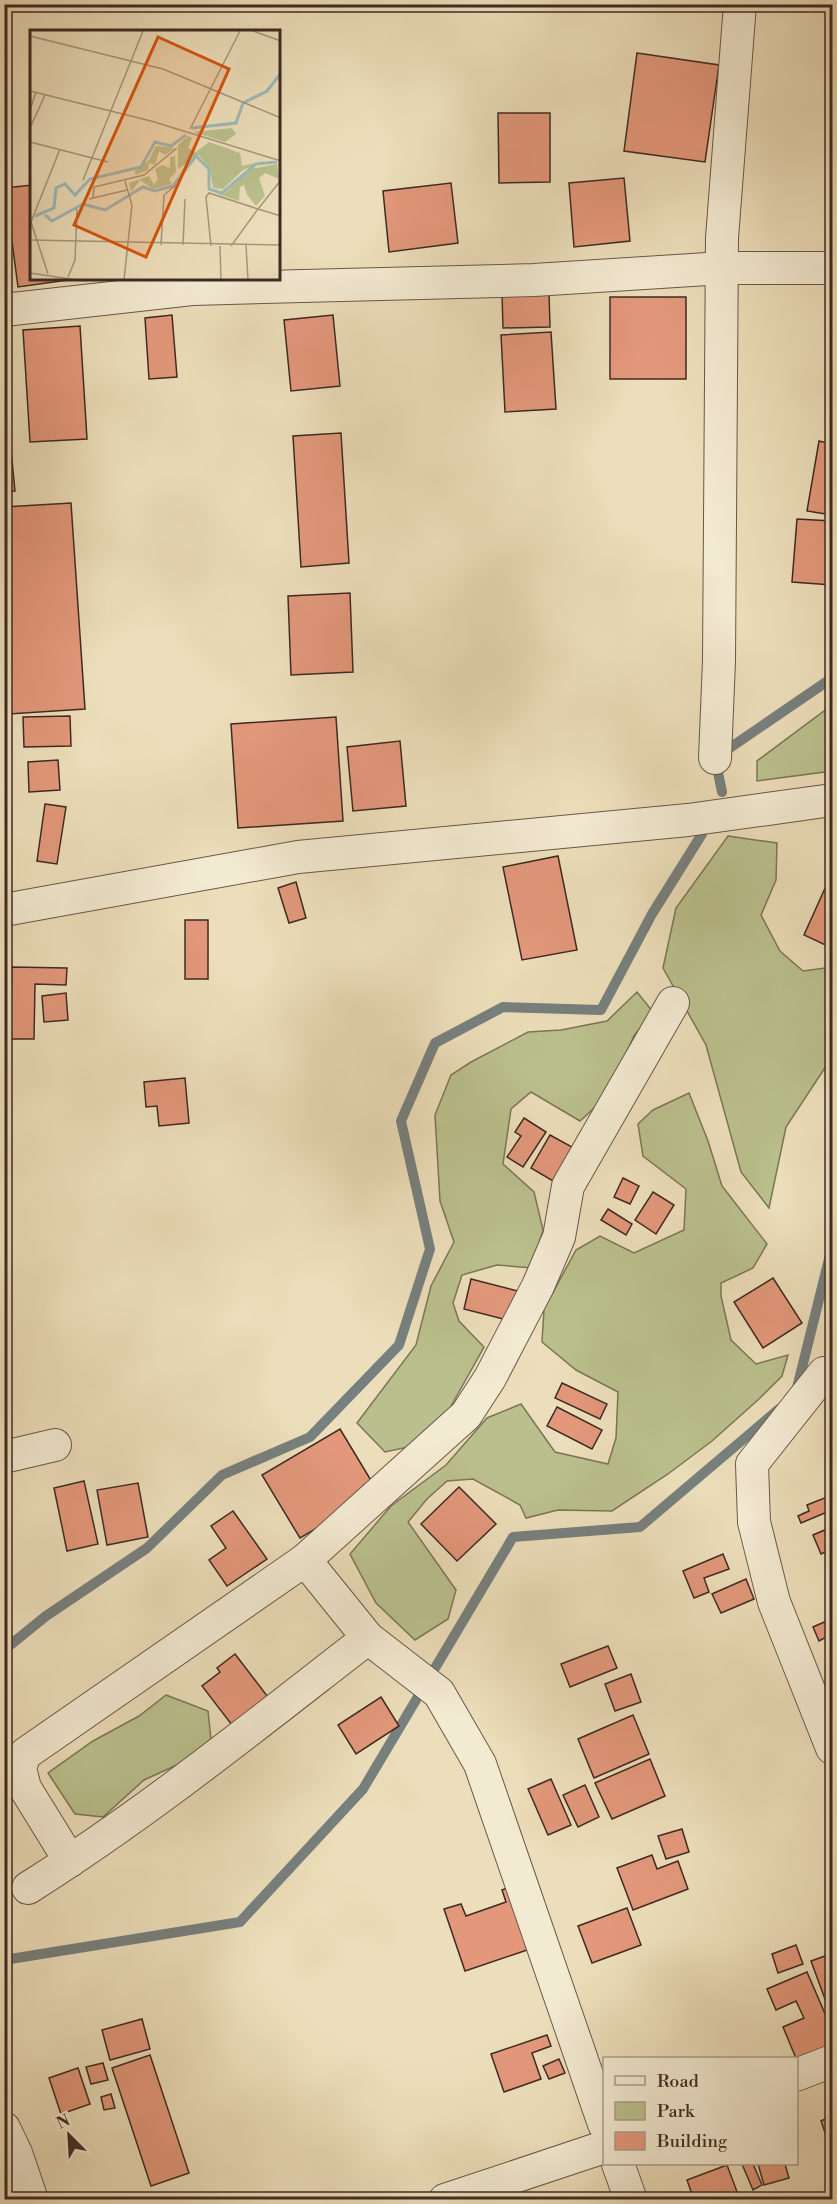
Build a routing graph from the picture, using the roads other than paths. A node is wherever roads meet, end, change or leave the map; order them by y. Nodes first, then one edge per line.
1 (740, 4) edge
2 (723, 268) junction
3 (832, 268) edge
4 (4, 310) edge
5 (715, 759) dead end
6 (832, 800) edge
7 (4, 910) edge
8 (673, 1003) dead end
9 (824, 1373) dead end
10 (55, 1445) dead end
11 (4, 1457) edge
12 (305, 1560) junction
13 (368, 1638) junction
14 (832, 1749) edge
15 (70, 1861) junction
16 (28, 1888) dead end
17 (832, 2061) edge
18 (798, 2074) edge
19 (603, 2121) edge
20 (4, 2128) edge
21 (603, 2147) edge
22 (619, 2165) edge
23 (32, 2199) edge
24 (445, 2199) edge
25 (631, 2199) edge

1 - 2 street
2 - 3 street
2 - 4 street
2 - 5 street
6 - 7 street
8 - 12 street
9 - 14 street
10 - 11 street
12 - 13 street
12 - 15 street
13 - 15 street
13 - 19 street
15 - 16 street
17 - 18 street
20 - 23 street
21 - 24 street
22 - 25 street

